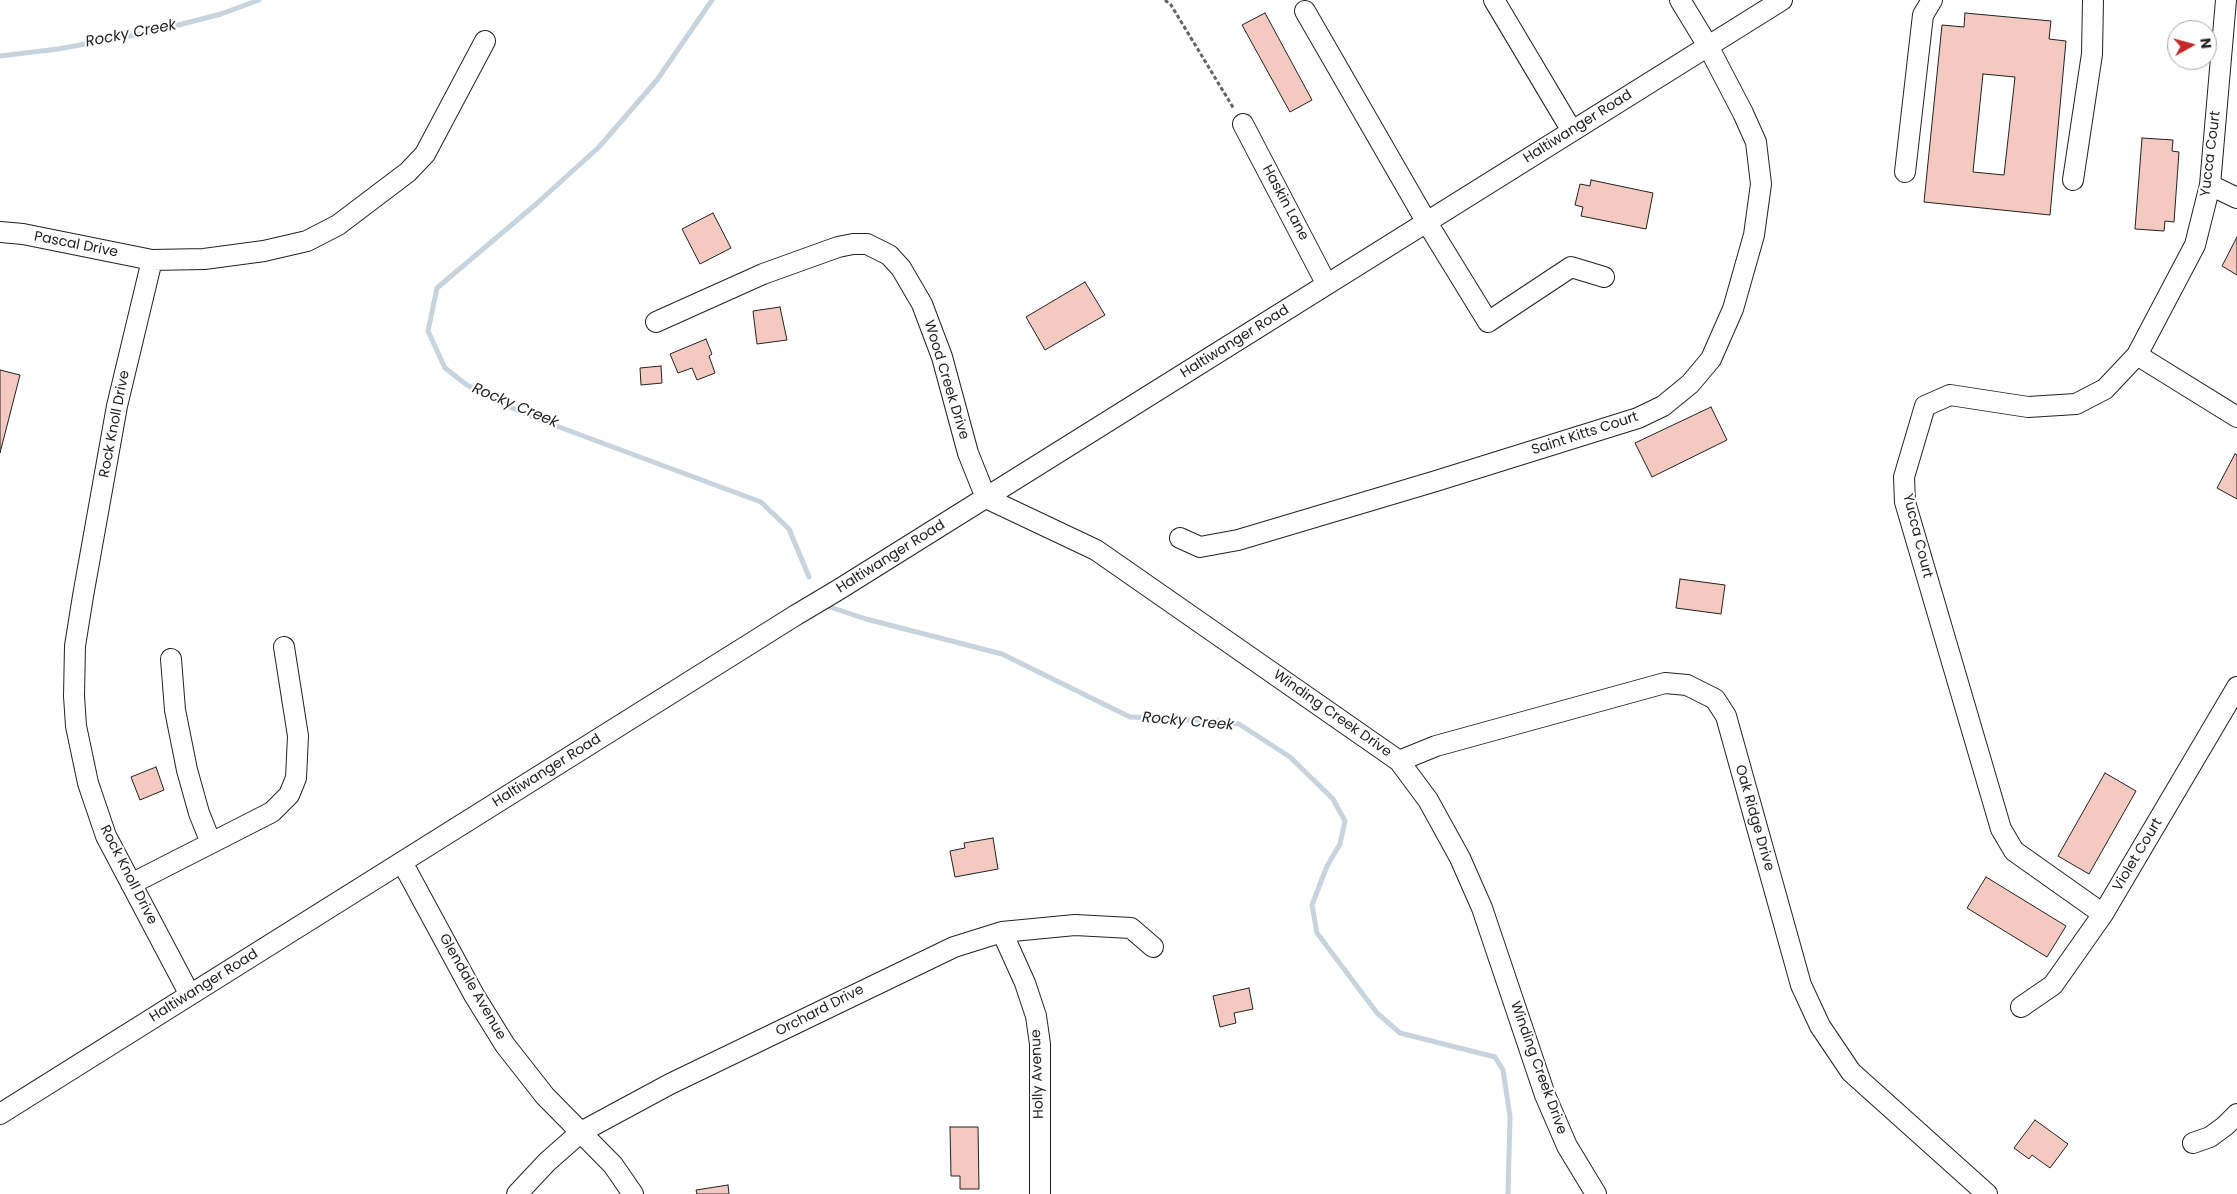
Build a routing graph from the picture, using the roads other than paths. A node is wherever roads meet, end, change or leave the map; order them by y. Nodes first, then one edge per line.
1 (1494, 0) edge
2 (1680, 0) edge
3 (1782, 0) edge
4 (1932, 0) edge
5 (2086, 0) edge
6 (2093, 0) edge
7 (2229, 3) edge
8 (1305, 11) dead end
9 (486, 41) dead end
10 (1708, 46) junction
11 (1243, 124) road end
12 (1572, 131) junction
13 (1905, 172) dead end
14 (2073, 180) dead end
15 (2210, 185) junction
16 (2237, 198) edge
17 (1426, 221) junction
18 (0, 232) edge
19 (152, 260) junction
20 (1604, 277) dead end
21 (1326, 283) junction
22 (656, 322) dead end
23 (2137, 355) junction
24 (2237, 417) edge
25 (986, 498) junction
26 (1180, 538) dead end
27 (284, 647) dead end
28 (171, 659) dead end
29 (2237, 687) edge
30 (1399, 761) junction
31 (211, 844) junction
32 (402, 862) junction
33 (132, 884) junction
34 (2103, 914) junction
35 (1002, 932) junction
36 (1153, 947) dead end
37 (190, 995) junction
38 (2021, 1007) dead end
39 (0, 1114) edge
40 (2237, 1114) edge
41 (581, 1132) junction
42 (2193, 1143) dead end
43 (517, 1194) edge
44 (633, 1194) edge
45 (1040, 1194) edge
46 (1596, 1194) edge
47 (1987, 1194) edge

1 - 12 street
2 - 10 street, Saint Kitts Court
3 - 10 street, Haltiwanger Road
4 - 13 street
5 - 6 street
6 - 14 street
7 - 15 street, Yucca Court
8 - 17 street
9 - 19 street
10 - 12 street, Haltiwanger Road
10 - 26 street, Saint Kitts Court
11 - 21 street, Haskin Lane
12 - 17 street, Haltiwanger Road
15 - 16 street
15 - 23 street, Yucca Court
17 - 20 street
17 - 21 street, Haltiwanger Road
18 - 19 street, Pascal Drive
19 - 33 street, Rock Knoll Drive
21 - 25 street, Haltiwanger Road
22 - 25 street, Wood Creek Drive
23 - 24 street
23 - 34 street, Yucca Court
25 - 30 street, Winding Creek Drive
25 - 32 street, Haltiwanger Road
27 - 31 street
28 - 31 street
29 - 34 street, Violet Court
30 - 46 street, Winding Creek Drive
30 - 47 street, Oak Ridge Drive
31 - 33 street
32 - 37 street, Haltiwanger Road
32 - 41 street, Glendale Avenue
33 - 37 street, Rock Knoll Drive
34 - 38 street, Violet Court
35 - 36 street, Orchard Drive
35 - 41 street, Orchard Drive
35 - 45 street, Holly Avenue
37 - 39 street, Haltiwanger Road
40 - 42 street
41 - 43 street, Orchard Drive
41 - 44 street, Glendale Avenue

